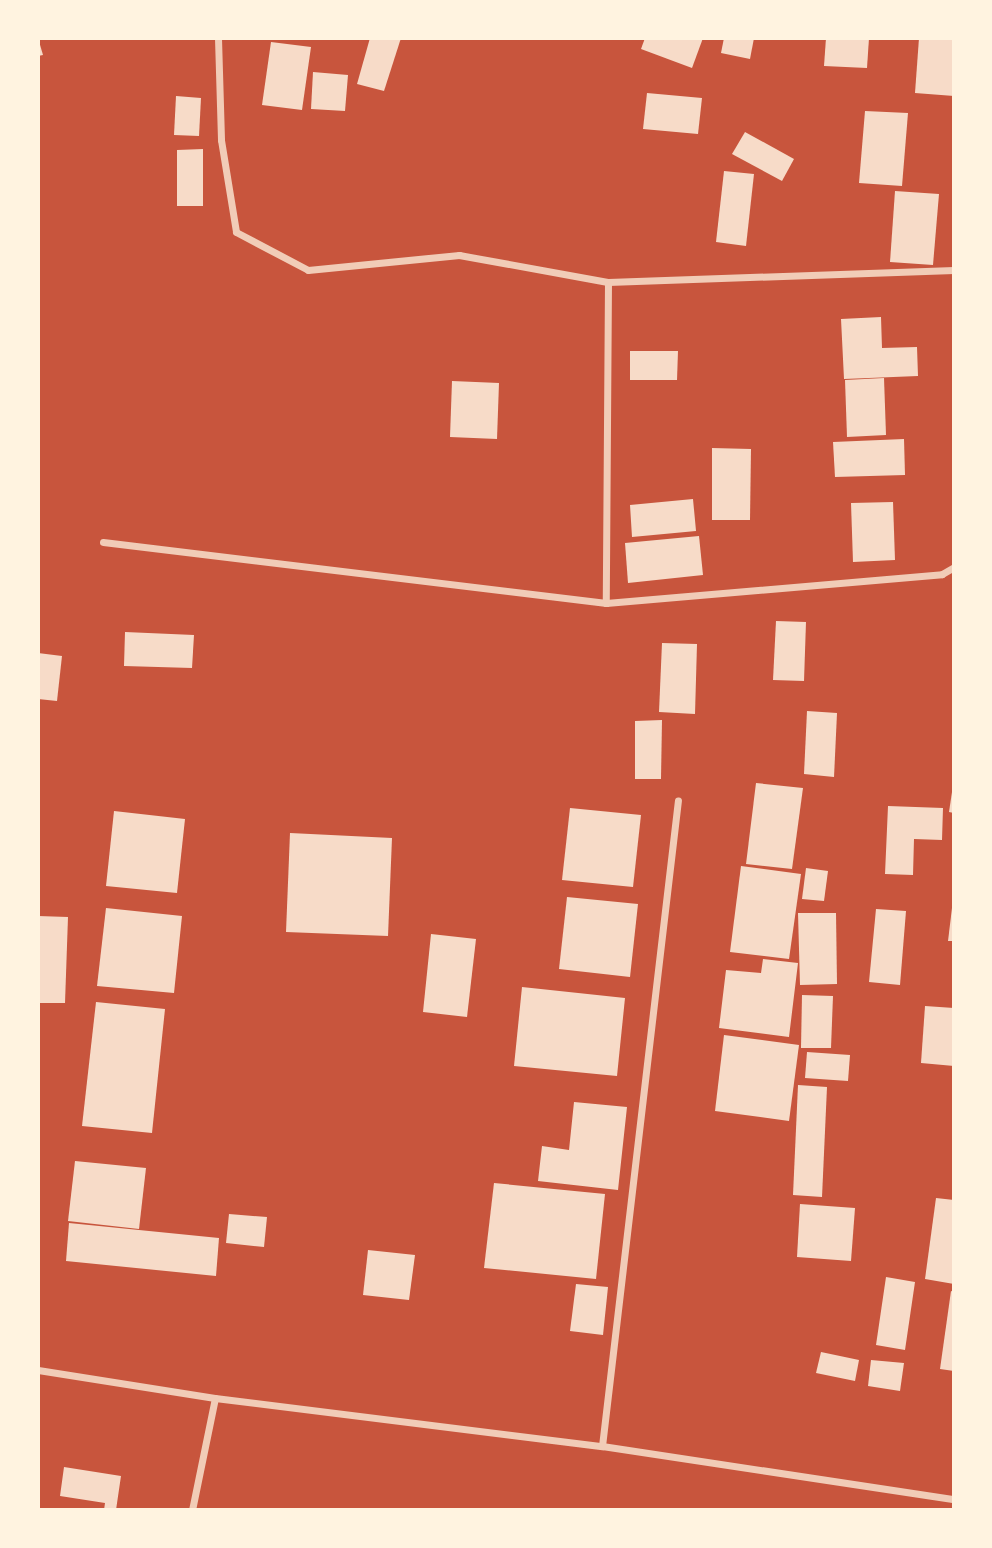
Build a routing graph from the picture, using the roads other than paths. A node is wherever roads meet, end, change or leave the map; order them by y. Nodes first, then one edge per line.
1 (218, 38) edge
2 (954, 270) edge
3 (608, 282) junction
4 (103, 542) dead end
5 (954, 567) edge
6 (606, 603) junction
7 (678, 800) dead end
8 (38, 1370) edge
9 (215, 1398) junction
10 (602, 1446) junction
11 (954, 1499) edge
12 (192, 1510) edge

1 - 3 street
2 - 3 street
3 - 6 street
4 - 6 street
5 - 6 street
7 - 10 street
8 - 9 street
9 - 10 street
9 - 12 street
10 - 11 street

